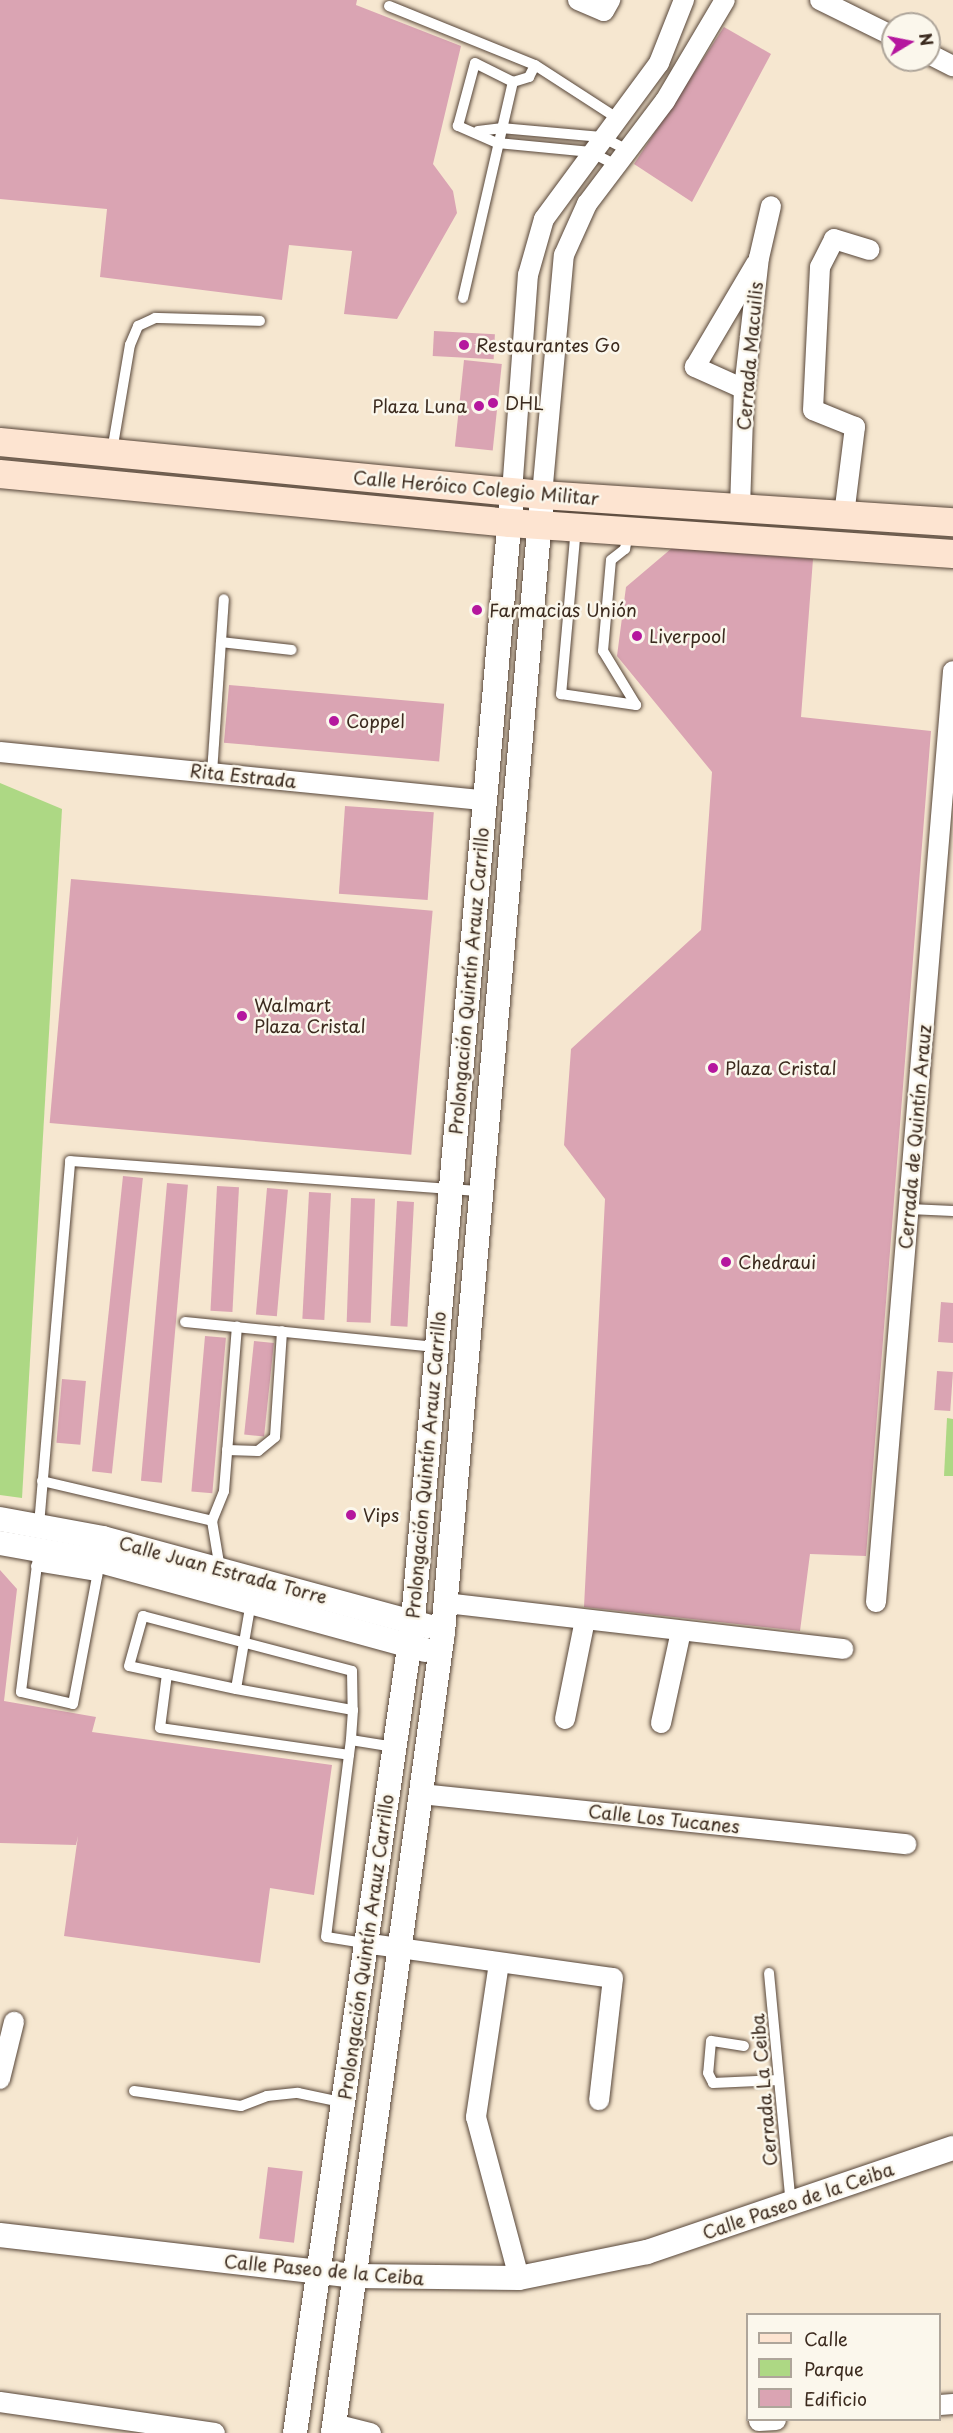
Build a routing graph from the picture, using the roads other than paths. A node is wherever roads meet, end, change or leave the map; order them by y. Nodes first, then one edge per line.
1 (578, 0) edge
2 (610, 0) edge
3 (684, 0) edge
4 (725, 0) edge
5 (820, 0) edge
6 (389, 6) dead end
7 (881, 30) edge
8 (535, 65) junction
9 (513, 82) junction
10 (617, 118) junction
11 (501, 128) junction
12 (478, 131) junction
13 (497, 143) junction
14 (597, 145) junction
15 (622, 158) junction
16 (771, 206) dead end
17 (869, 250) dead end
18 (759, 258) junction
19 (463, 298) dead end
20 (260, 321) dead end
21 (744, 389) junction
22 (0, 442) edge
23 (111, 453) junction
24 (0, 474) edge
25 (512, 492) junction
26 (542, 495) junction
27 (740, 508) junction
28 (844, 515) junction
29 (953, 522) edge
30 (510, 523) junction
31 (543, 523) junction
32 (576, 526) junction
33 (628, 530) junction
34 (953, 554) edge
35 (224, 599) dead end
36 (221, 642) junction
37 (292, 650) dead end
38 (953, 671) edge
39 (0, 752) edge
40 (212, 773) junction
41 (485, 800) junction
42 (479, 865) junction
43 (512, 868) junction
44 (450, 1189) junction
45 (483, 1191) junction
46 (909, 1209) junction
47 (953, 1211) edge
48 (185, 1322) dead end
49 (237, 1327) junction
50 (282, 1331) junction
51 (436, 1347) junction
52 (430, 1421) junction
53 (462, 1423) junction
54 (228, 1450) junction
55 (42, 1481) junction
56 (0, 1519) edge
57 (213, 1521) junction
58 (0, 1543) edge
59 (38, 1547) junction
60 (99, 1569) junction
61 (220, 1569) junction
62 (256, 1578) junction
63 (251, 1602) junction
64 (876, 1602) dead end
65 (446, 1604) junction
66 (413, 1620) junction
67 (585, 1620) junction
68 (681, 1631) junction
69 (246, 1640) junction
70 (442, 1643) junction
71 (409, 1647) junction
72 (843, 1649) dead end
73 (167, 1674) junction
74 (236, 1689) junction
75 (353, 1710) junction
76 (565, 1719) dead end
77 (661, 1723) dead end
78 (351, 1740) junction
79 (394, 1747) junction
80 (349, 1755) junction
81 (421, 1794) junction
82 (906, 1844) dead end
83 (364, 1943) junction
84 (400, 1949) junction
85 (500, 1963) junction
86 (769, 1973) dead end
87 (14, 2022) dead end
88 (744, 2046) dead end
89 (0, 2079) edge
90 (779, 2080) junction
91 (134, 2091) dead end
92 (599, 2100) dead end
93 (346, 2103) junction
94 (953, 2148) edge
95 (791, 2205) junction
96 (0, 2235) edge
97 (315, 2272) junction
98 (356, 2276) junction
99 (519, 2278) junction
100 (0, 2402) edge
101 (333, 2429) edge
102 (215, 2433) edge
103 (295, 2433) edge
104 (371, 2433) edge

1 - 2 street
3 - 10 street
4 - 15 street
5 - 7 street
6 - 8 lane
8 - 9 lane
8 - 10 lane
9 - 11 lane
9 - 12 lane
10 - 14 street
11 - 12 lane
11 - 13 lane
11 - 14 lane
12 - 13 lane
13 - 14 lane
13 - 19 lane
14 - 15 lane
14 - 15 lane
14 - 25 street
15 - 26 street
16 - 18 street, Cerrada Macuilis
17 - 28 street
18 - 21 street, Cerrada Macuilis
18 - 21 street
20 - 23 lane
21 - 27 street, Cerrada Macuilis
22 - 23 main road, Calle Heróico Colegio Militar
23 - 25 main road, Calle Heróico Colegio Militar
24 - 30 main road, Calle Heróico Colegio Militar
25 - 26 main road, Calle Heróico Colegio Militar
25 - 30 street, Prolongación Quintín Arauz Carrillo
26 - 27 main road, Calle Heróico Colegio Militar
26 - 31 street, Prolongación Quintín Arauz Carrillo
27 - 28 main road, Calle Heróico Colegio Militar
28 - 29 main road, Calle Heróico Colegio Militar
30 - 31 main road, Calle Heróico Colegio Militar
30 - 41 street, Prolongación Quintín Arauz Carrillo
31 - 32 main road, Calle Heróico Colegio Militar
31 - 43 street, Prolongación Quintín Arauz Carrillo
32 - 33 main road, Calle Heróico Colegio Militar
32 - 33 lane
33 - 34 main road, Calle Heróico Colegio Militar
35 - 36 lane
36 - 37 lane
36 - 40 lane
38 - 46 street, Cerrada de Quintín Arauz
39 - 40 street, Rita Estrada
40 - 41 street, Rita Estrada
41 - 42 street, Prolongación Quintín Arauz Carrillo
42 - 43 street
42 - 44 street, Prolongación Quintín Arauz Carrillo
43 - 45 street, Prolongación Quintín Arauz Carrillo
44 - 45 lane
44 - 51 street, Prolongación Quintín Arauz Carrillo
44 - 55 lane
45 - 53 street, Prolongación Quintín Arauz Carrillo
46 - 47 lane
46 - 64 street, Cerrada de Quintín Arauz
48 - 49 lane
49 - 50 lane
49 - 54 lane
50 - 51 lane
50 - 54 lane
51 - 52 street, Prolongación Quintín Arauz Carrillo
52 - 53 street
52 - 66 street, Prolongación Quintín Arauz Carrillo
53 - 65 street, Prolongación Quintín Arauz Carrillo
54 - 57 lane
55 - 57 lane
55 - 59 lane
56 - 59 street, Calle Juan Estrada Torre
57 - 61 lane
58 - 59 street, Calle Juan Estrada Torre
59 - 60 street, Calle Juan Estrada Torre
59 - 60 lane
59 - 61 street, Calle Juan Estrada Torre
60 - 63 street, Calle Juan Estrada Torre
61 - 62 street, Calle Juan Estrada Torre
62 - 63 lane
62 - 66 street, Calle Juan Estrada Torre
63 - 69 lane
63 - 71 street, Calle Juan Estrada Torre
65 - 67 street
65 - 70 street, Prolongación Quintín Arauz Carrillo
66 - 70 street, Calle Juan Estrada Torre
66 - 71 street, Prolongación Quintín Arauz Carrillo
67 - 68 street
67 - 76 street
68 - 72 street
68 - 77 street
69 - 73 lane
69 - 74 lane
69 - 75 lane
70 - 71 street, Calle Juan Estrada Torre
70 - 81 street, Prolongación Quintín Arauz Carrillo
71 - 79 street, Prolongación Quintín Arauz Carrillo
73 - 74 lane
73 - 80 lane
74 - 75 lane
75 - 78 lane
78 - 79 lane
78 - 80 lane
79 - 83 street, Prolongación Quintín Arauz Carrillo
80 - 83 lane
81 - 82 street, Calle Los Tucanes
81 - 84 street, Prolongación Quintín Arauz Carrillo
83 - 84 street
83 - 93 street, Prolongación Quintín Arauz Carrillo
84 - 85 street
84 - 98 street, Prolongación Quintín Arauz Carrillo
85 - 92 street
85 - 99 street
86 - 90 lane, Cerrada La Ceiba
87 - 89 street
88 - 90 lane
90 - 95 lane, Cerrada La Ceiba
91 - 93 lane
93 - 97 street, Prolongación Quintín Arauz Carrillo
94 - 95 street, Calle Paseo de la Ceiba
95 - 99 street, Calle Paseo de la Ceiba
96 - 97 street, Calle Paseo de la Ceiba
97 - 98 street, Calle Paseo de la Ceiba
97 - 103 street, Prolongación Quintín Arauz Carrillo
98 - 99 street, Calle Paseo de la Ceiba
98 - 101 street, Prolongación Quintín Arauz Carrillo
100 - 102 street
101 - 104 street

